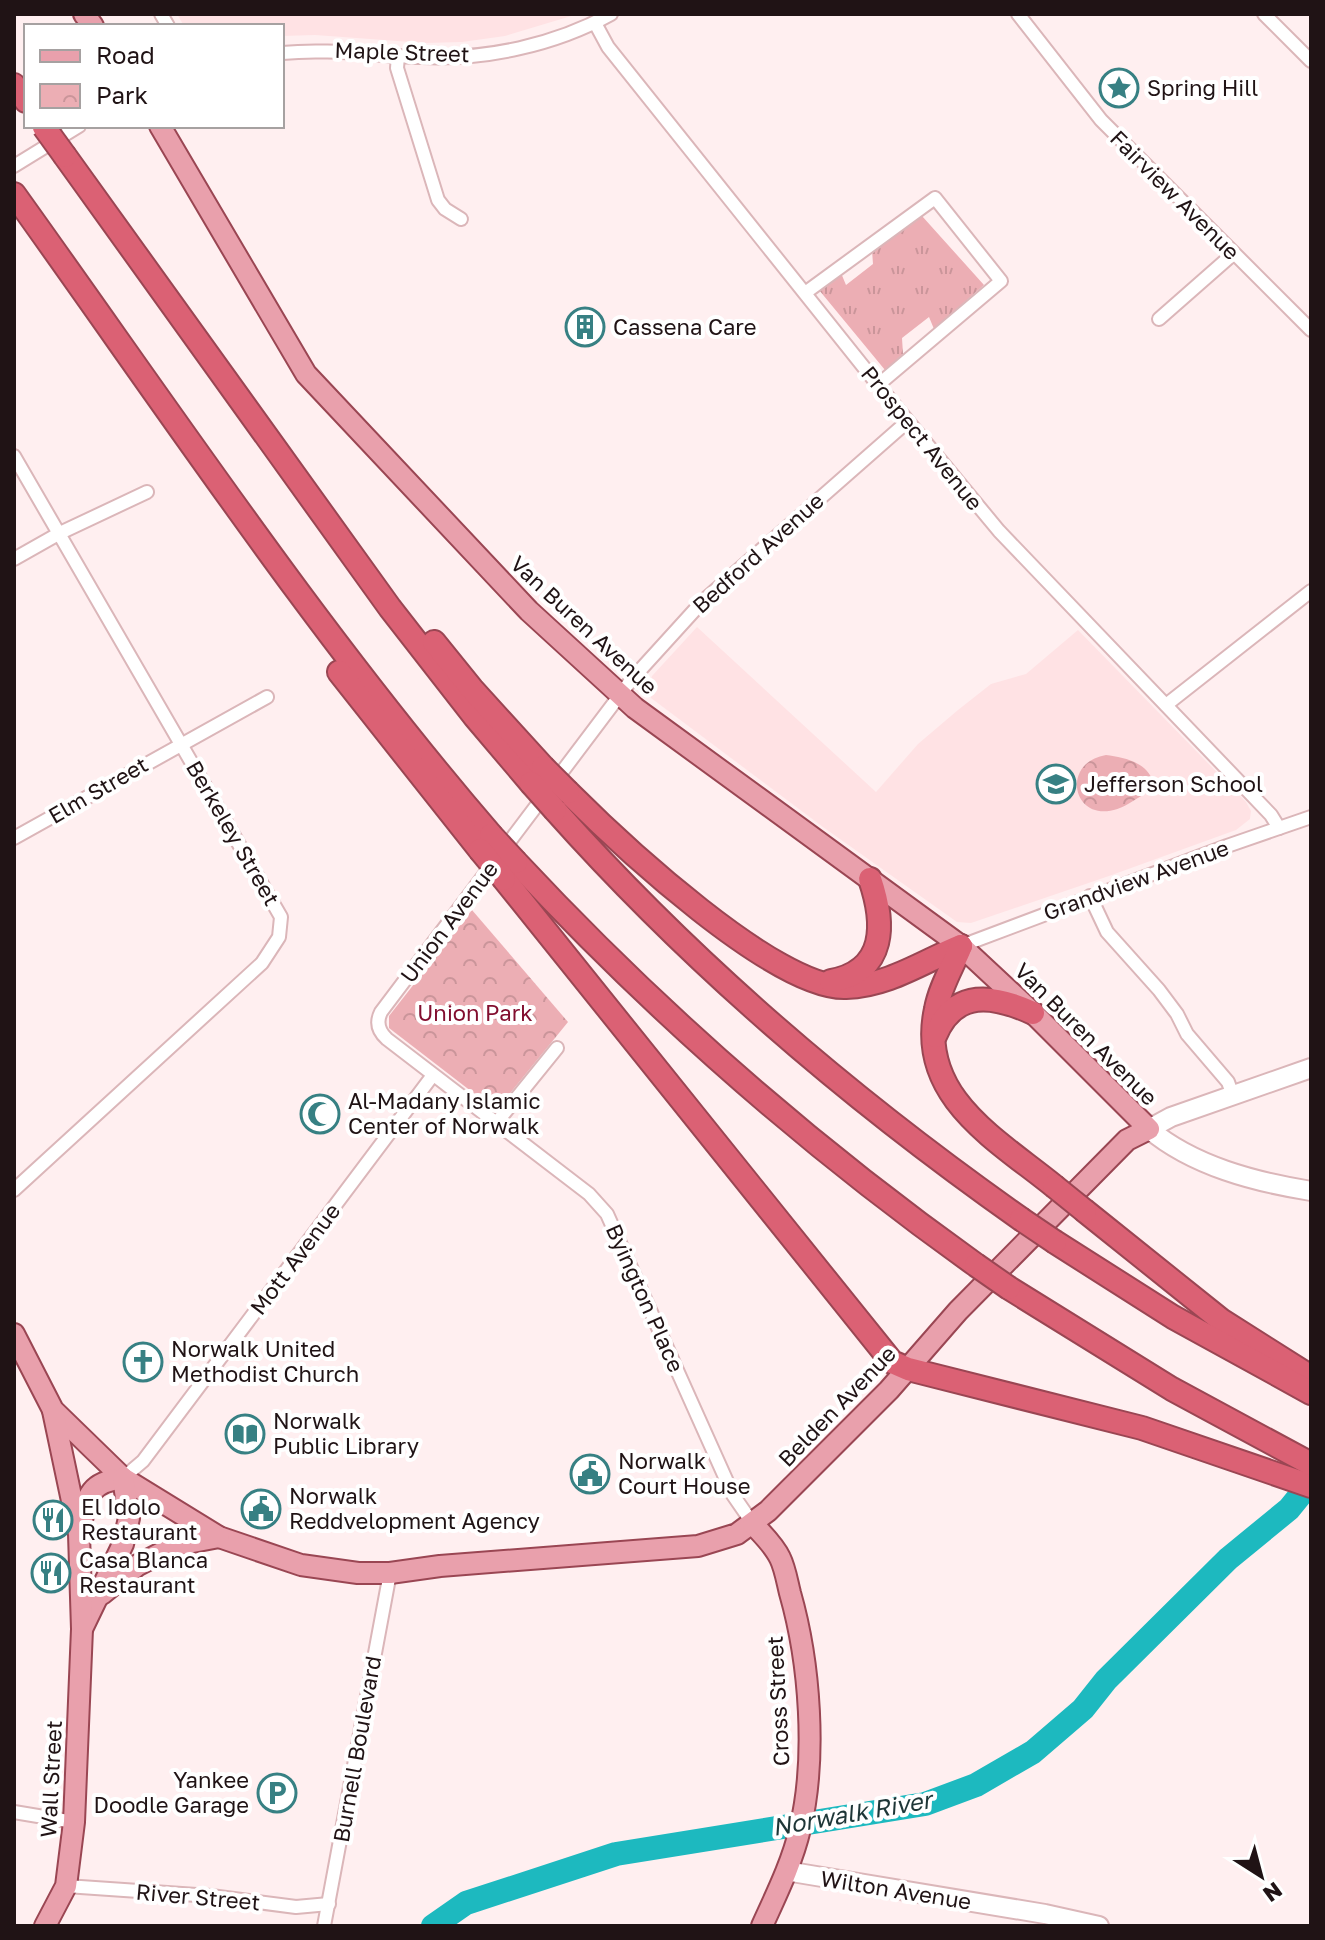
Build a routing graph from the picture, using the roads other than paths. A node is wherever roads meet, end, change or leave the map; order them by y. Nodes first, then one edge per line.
1 (611, 14) edge
2 (1018, 14) edge
3 (1264, 14) edge
4 (595, 23) junction
5 (284, 53) edge
6 (398, 56) junction
7 (1311, 61) edge
8 (45, 128) edge
9 (76, 128) edge
10 (161, 128) edge
11 (14, 166) edge
12 (14, 194) edge
13 (461, 219) dead end
14 (1233, 254) junction
15 (805, 293) junction
16 (1159, 319) dead end
17 (1311, 330) edge
18 (878, 385) junction
19 (908, 421) junction
20 (14, 456) edge
21 (147, 492) dead end
22 (60, 533) junction
23 (14, 559) edge
24 (1311, 591) edge
25 (619, 695) junction
26 (267, 697) dead end
27 (1166, 705) junction
28 (181, 743) junction
29 (562, 801) junction
30 (1311, 817) edge
31 (522, 823) joint
32 (1279, 828) junction
33 (14, 838) edge
34 (510, 871) junction
35 (870, 879) junction
36 (1090, 896) junction
37 (961, 946) junction
38 (818, 983) junction
39 (1033, 1013) junction
40 (378, 1021) joint
41 (933, 1045) junction
42 (557, 1048) dead end
43 (1311, 1068) edge
44 (433, 1075) junction
45 (1233, 1096) junction
46 (497, 1122) junction
47 (1149, 1129) junction
48 (14, 1190) edge
49 (1311, 1191) edge
50 (14, 1334) edge
51 (908, 1369) junction
52 (1310, 1387) edge
53 (53, 1410) junction
54 (1311, 1464) edge
55 (123, 1478) junction
56 (1311, 1486) edge
57 (753, 1524) junction
58 (79, 1534) junction
59 (219, 1537) junction
60 (390, 1573) junction
61 (99, 1597) junction
62 (82, 1629) junction
63 (14, 1812) edge
64 (74, 1822) junction
65 (786, 1871) junction
66 (66, 1886) junction
67 (329, 1904) junction
68 (45, 1926) edge
69 (324, 1926) edge
70 (762, 1926) edge
71 (1099, 1926) edge

1 - 4 street, Maple Street
2 - 14 street, Fairview Avenue
3 - 7 street
4 - 6 street, Maple Street
4 - 15 street, Prospect Avenue
5 - 6 street, Maple Street
6 - 13 street
8 - 29 highway, bridge
9 - 11 street
10 - 25 main road, Van Buren Avenue
12 - 34 highway, bridge
14 - 16 street
14 - 17 street, Fairview Avenue
15 - 18 street, Prospect Avenue
15 - 18 street
18 - 19 street, Prospect Avenue
19 - 25 street, Bedford Avenue
19 - 27 street, Prospect Avenue
20 - 22 street, Berkeley Street
21 - 22 street
22 - 23 street
22 - 28 street, Berkeley Street
24 - 27 street
25 - 31 street, Bedford Avenue
25 - 35 main road, Van Buren Avenue
26 - 28 street, Elm Street
27 - 32 street, Prospect Avenue
28 - 33 street, Elm Street
28 - 48 street, Berkeley Street
29 - 38 highway
29 - 52 highway, bridge
30 - 32 street, Grandview Avenue
31 - 40 street, Union Avenue
32 - 36 street, Grandview Avenue
34 - 51 highway
34 - 54 highway, bridge
35 - 37 main road, Van Buren Avenue
35 - 38 highway
36 - 37 street, Grandview Avenue
36 - 45 street
37 - 38 highway
37 - 39 main road, Van Buren Avenue
37 - 41 highway
39 - 41 highway
39 - 47 main road, Van Buren Avenue
40 - 44 street, Byington Place
41 - 52 highway, bridge
42 - 46 street
43 - 45 main road
44 - 46 street, Byington Place
44 - 55 street, Mott Avenue
45 - 47 main road
46 - 57 street, Byington Place
47 - 49 main road
47 - 51 main road, Belden Avenue
50 - 53 main road
51 - 56 highway
51 - 57 main road, Belden Avenue
53 - 55 main road, Belden Avenue
53 - 58 main road, Wall Street
55 - 58 main road, Wall Street
55 - 59 main road, Belden Avenue
55 - 61 main road, Wall Street
57 - 60 main road, Belden Avenue
57 - 65 main road, Cross Street
58 - 62 main road, Wall Street
59 - 60 main road, Belden Avenue
59 - 61 main road, Wall Street
60 - 67 street, Burnell Boulevard
61 - 62 main road, Wall Street
62 - 64 main road, Wall Street
63 - 64 street
64 - 66 main road, Wall Street
65 - 70 main road, Cross Street
65 - 71 main road, Wilton Avenue
66 - 67 street, River Street
66 - 68 main road, Wall Street
67 - 69 street, Burnell Boulevard

